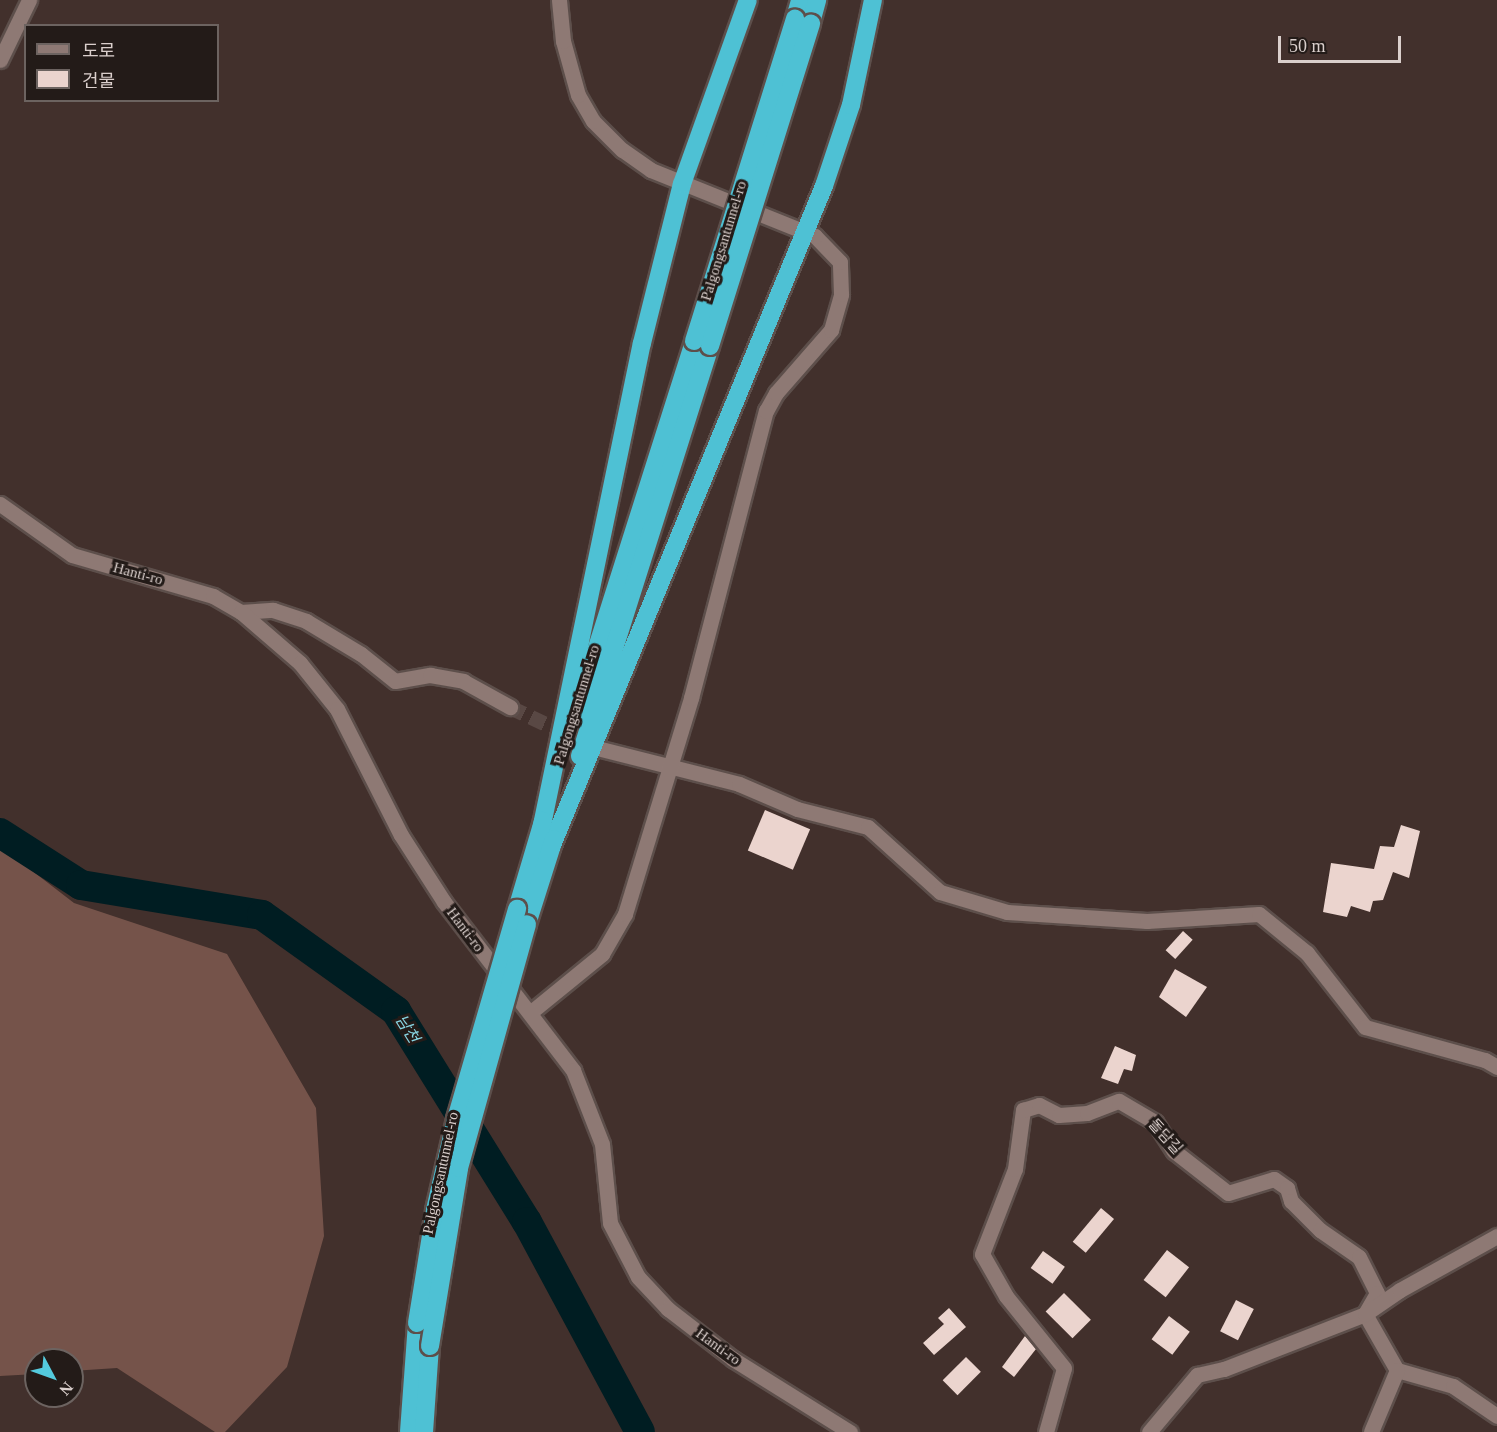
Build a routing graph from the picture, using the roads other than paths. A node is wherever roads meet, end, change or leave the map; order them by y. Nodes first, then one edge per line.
1 (29, 0) edge
2 (559, 0) edge
3 (748, 0) edge
4 (800, 0) edge
5 (818, 0) edge
6 (873, 0) edge
7 (803, 20) junction
8 (0, 60) edge
9 (682, 184) junction
10 (805, 230) junction
11 (702, 343) junction
12 (0, 504) edge
13 (241, 612) junction
14 (510, 707) tunnel mouth
15 (602, 750) tunnel mouth
16 (669, 765) junction
17 (541, 830) junction
18 (550, 850) junction
19 (522, 916) junction
20 (531, 1012) junction
21 (1497, 1067) edge
22 (1497, 1236) edge
23 (1365, 1314) junction
24 (1397, 1370) junction
25 (1497, 1416) edge
26 (409, 1432) edge
27 (424, 1432) edge
28 (850, 1432) edge
29 (1046, 1432) edge
30 (1149, 1432) edge
31 (1371, 1432) edge

1 - 8 street
2 - 9 street
3 - 9 highway
4 - 7 highway, Palgongsantunnel-ro
5 - 7 highway, Palgongsantunnel-ro
6 - 10 highway
7 - 11 highway, Palgongsantunnel-ro, bridge
9 - 10 street
9 - 17 highway
10 - 16 street
10 - 18 highway
11 - 17 highway, Palgongsantunnel-ro
11 - 18 highway, Palgongsantunnel-ro
12 - 13 street, Hanti-ro
13 - 14 street
13 - 20 street, Hanti-ro
15 - 16 street
16 - 20 street
16 - 21 street
17 - 19 highway, Palgongsantunnel-ro
18 - 19 highway, Palgongsantunnel-ro
19 - 26 highway, Palgongsantunnel-ro, bridge
19 - 27 highway, Palgongsantunnel-ro, bridge
20 - 28 street, Hanti-ro
22 - 23 street
23 - 24 street
23 - 29 street, 돌담길
23 - 30 street
24 - 25 street
24 - 31 street

